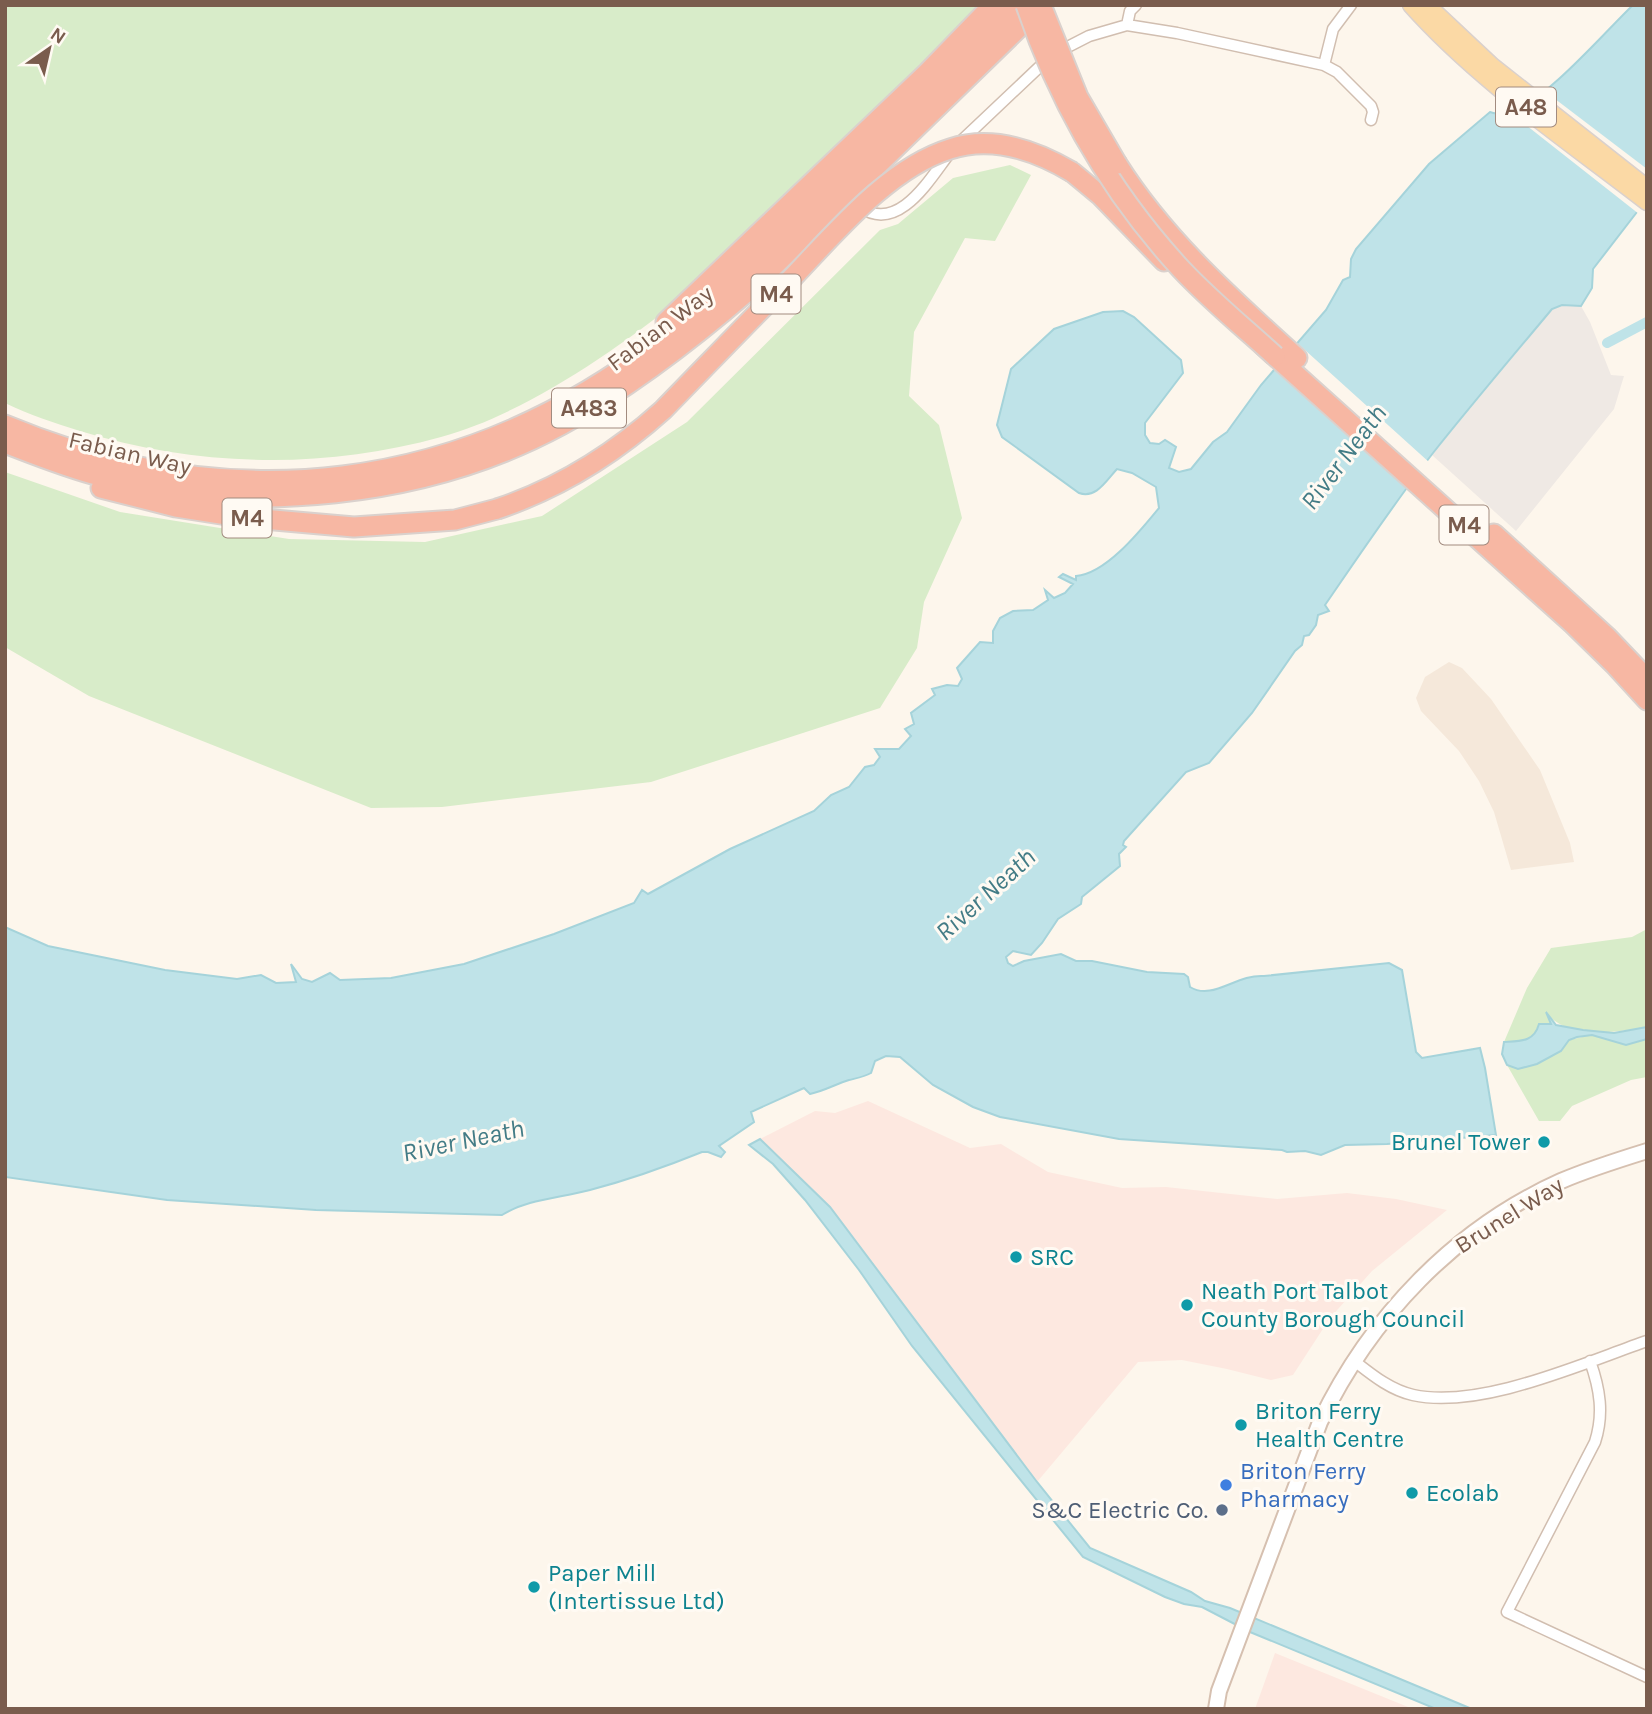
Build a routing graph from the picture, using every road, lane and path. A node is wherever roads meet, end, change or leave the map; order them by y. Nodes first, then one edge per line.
1 (993, 5) edge
2 (1018, 5) edge
3 (1026, 5) edge
4 (1041, 5) edge
5 (1136, 5) edge
6 (1351, 5) edge
7 (1411, 5) edge
8 (1427, 5) edge
9 (1127, 26) junction
10 (1324, 65) junction
11 (1371, 120) dead end
12 (1647, 188) edge
13 (848, 194) junction
14 (1647, 202) edge
15 (1275, 356) junction
16 (589, 389) junction
17 (5, 425) edge
18 (5, 443) edge
19 (5, 453) edge
20 (1647, 679) edge
21 (1647, 700) edge
22 (1647, 1151) edge
23 (1647, 1340) edge
24 (1353, 1360) junction
25 (1590, 1361) junction
26 (1647, 1677) edge
27 (1219, 1691) junction
28 (1206, 1709) edge
29 (1216, 1709) edge

1 - 16 highway, M4
2 - 16 highway, Fabian Way / A483
3 - 15 highway, M4, bridge
4 - 13 highway, Fabian Way / A483
4 - 20 highway, M4, bridge
5 - 9 street
6 - 10 street
7 - 14 main road, A48
8 - 12 main road, A48
9 - 10 street
9 - 13 street
10 - 11 street
13 - 18 highway, Fabian Way / A483
15 - 19 highway, M4, bridge
15 - 21 highway, M4
16 - 17 highway, Fabian Way / A483
22 - 24 street, Brunel Way
23 - 25 street
24 - 25 street
24 - 27 street, Brunel Way
25 - 26 street
27 - 28 street, Brunel Way
27 - 29 street, Brunel Way

